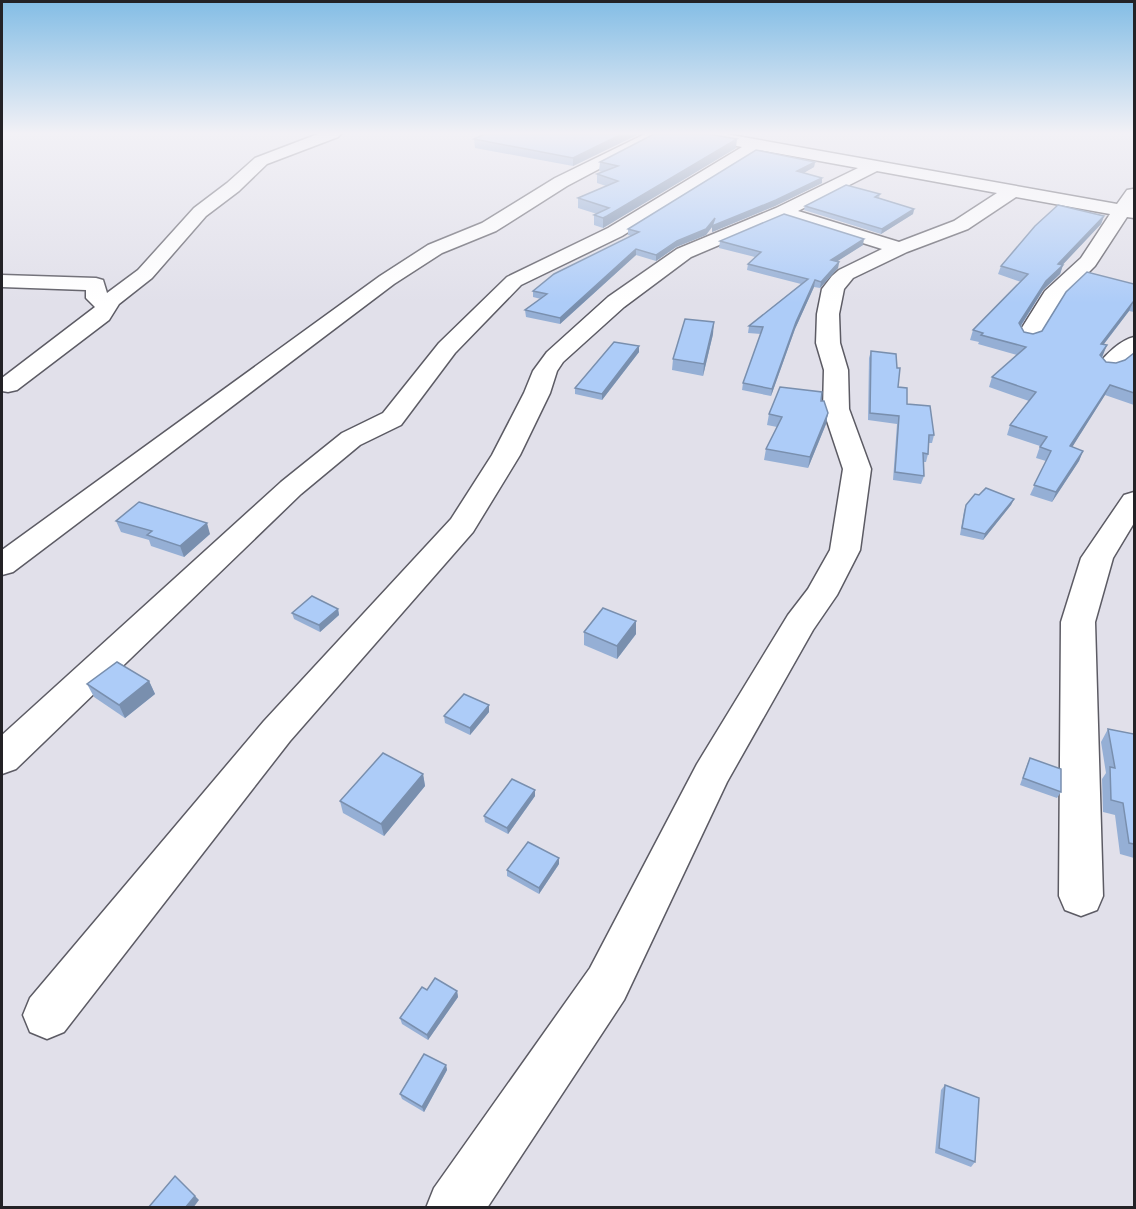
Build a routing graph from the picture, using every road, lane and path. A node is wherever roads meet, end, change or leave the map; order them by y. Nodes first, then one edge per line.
1 (229, 190) edge
2 (548, 190) edge
3 (681, 190) edge
4 (826, 190) edge
5 (1010, 190) edge
6 (1013, 191) junction
7 (1134, 193) edge
8 (782, 212) junction
9 (1128, 212) edge
10 (900, 248) junction
11 (2, 281) edge
12 (107, 305) junction
13 (1029, 334) edge
14 (1134, 344) edge
15 (1110, 365) edge
16 (8, 385) dead end
17 (1134, 501) edge
18 (2, 565) edge
19 (2, 758) edge
20 (1081, 896) dead end
21 (47, 1015) dead end
22 (454, 1208) edge

1 - 12 street
2 - 18 street
3 - 19 street
4 - 8 street
5 - 6 street
6 - 9 street
6 - 10 street
7 - 9 street
8 - 10 street
8 - 21 street
9 - 13 street
10 - 22 street
11 - 12 street
12 - 16 street
14 - 15 street
17 - 20 street

